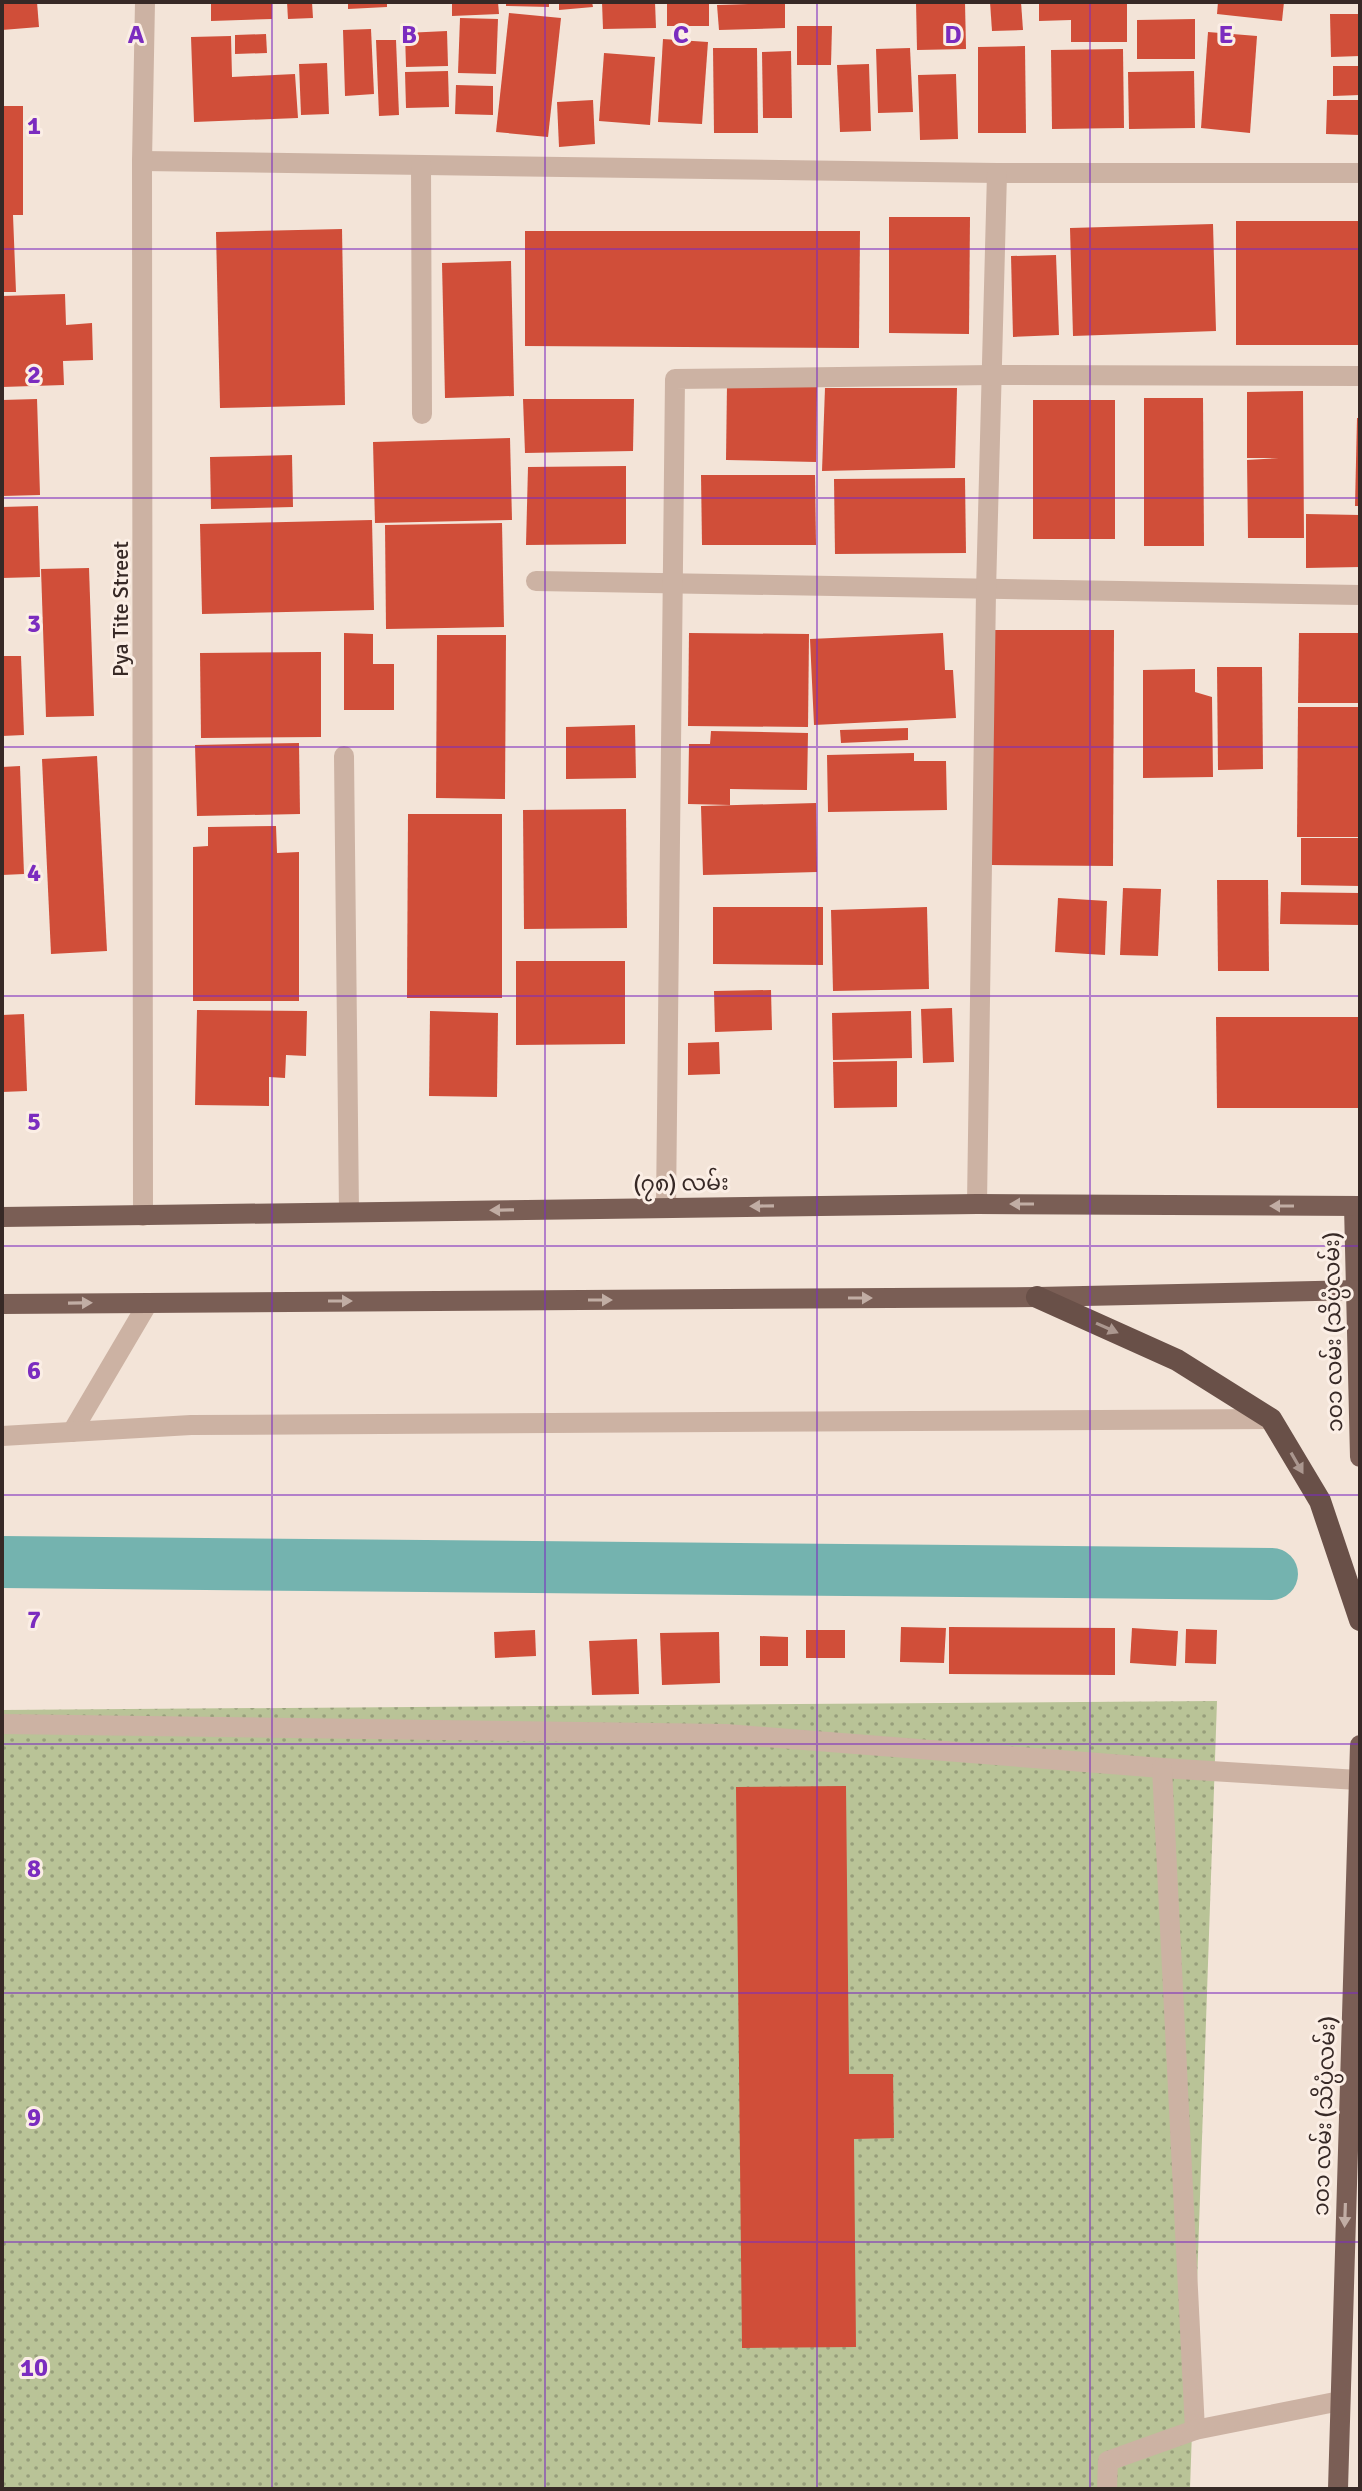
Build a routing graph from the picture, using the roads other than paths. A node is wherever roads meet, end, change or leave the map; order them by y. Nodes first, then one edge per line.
1 (145, 2) edge
2 (142, 161) junction
3 (421, 165) junction
4 (997, 173) junction
5 (1360, 173) edge
6 (992, 375) junction
7 (1360, 376) edge
8 (422, 414) dead end
9 (536, 581) dead end
10 (674, 584) junction
11 (986, 591) junction
12 (1360, 595) edge
13 (344, 756) dead end
14 (977, 1204) junction
15 (1357, 1206) edge
16 (666, 1207) junction
17 (349, 1212) junction
18 (143, 1216) junction
19 (2, 1217) edge
20 (1357, 1290) edge
21 (1037, 1297) junction
22 (148, 1303) junction
23 (2, 1304) edge
24 (1271, 1419) junction
25 (72, 1432) junction
26 (2, 1436) edge
27 (1360, 1457) edge
28 (1360, 1620) edge
29 (2, 1724) edge
30 (1360, 1745) edge
31 (1162, 1768) junction
32 (1358, 1780) junction
33 (1340, 2401) junction
34 (1195, 2430) junction
35 (1107, 2489) edge
36 (1338, 2489) edge

1 - 2 street, Pya Tite Street
2 - 3 street
2 - 18 street, Pya Tite Street
3 - 4 street
3 - 8 street
4 - 5 street
4 - 6 street
6 - 7 street
6 - 10 street
6 - 11 street
9 - 10 street
10 - 11 street
10 - 16 street
11 - 12 street
11 - 14 street
13 - 17 street
15 -> 14 main road, (၇၈) လမ်း
14 -> 16 main road, (၇၈) လမ်း
15 - 20 main road, ၁၀၁ လမ်း (သိပ္ပံလမ်း)
16 -> 17 main road, (၇၈) လမ်း
17 - 18 main road, (၇၈) လမ်း
18 - 19 main road, (၇၈) လမ်း
20 - 21 main road
20 - 27 main road, ၁၀၁ လမ်း (သိပ္ပံလမ်း)
22 -> 21 main road
21 -> 24 highway
23 -> 22 main road
22 - 25 street
24 - 25 street
24 -> 28 highway
25 - 26 street
29 - 31 street
30 - 32 main road, ၁၀၁ လမ်း (သိပ္ပံလမ်း)
31 - 32 street
31 - 34 street
32 -> 33 main road, ၁၀၁ လမ်း (သိပ္ပံလမ်း)
33 - 34 street
33 - 36 main road, ၁၀၁ လမ်း (သိပ္ပံလမ်း)
34 - 35 street

